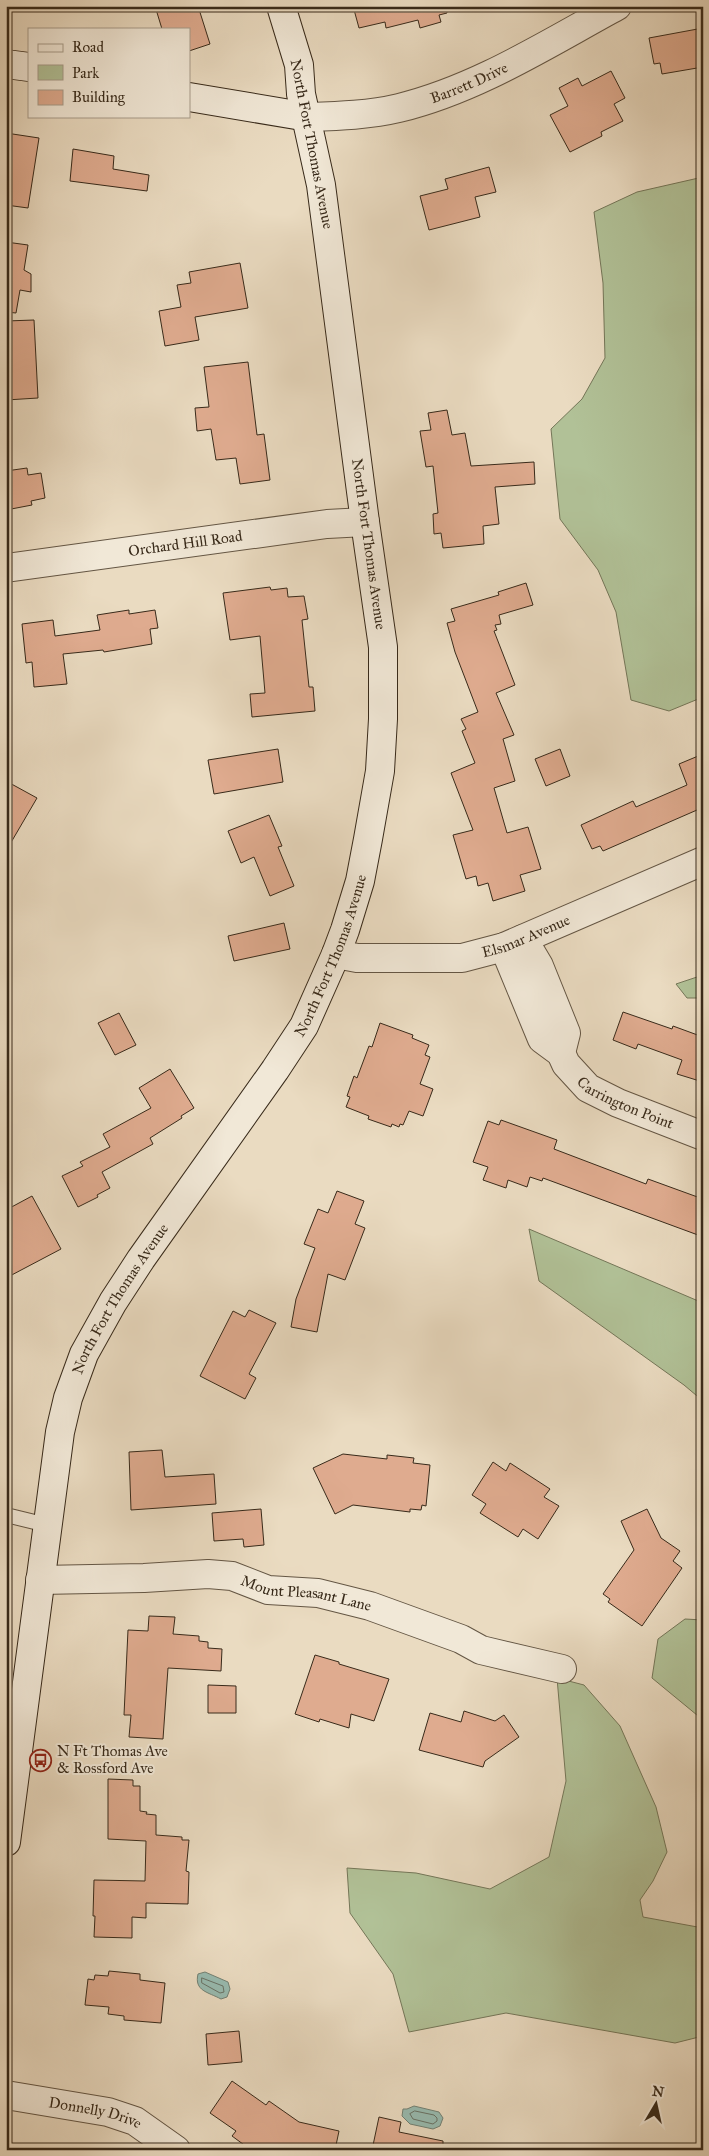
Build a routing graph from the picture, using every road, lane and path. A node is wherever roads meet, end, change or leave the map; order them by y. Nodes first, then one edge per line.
1 (281, 6) edge
2 (616, 6) edge
3 (6, 64) edge
4 (28, 67) edge
5 (190, 97) edge
6 (308, 117) junction
7 (365, 522) junction
8 (6, 568) edge
9 (703, 861) edge
10 (513, 943) junction
11 (336, 954) junction
12 (703, 1136) edge
13 (6, 1515) edge
14 (47, 1525) junction
15 (40, 1580) junction
16 (562, 1669) dead end
17 (17, 1673) edge
18 (6, 1842) edge
19 (6, 2095) edge
20 (176, 2150) edge

1 - 6 street, North Fort Thomas Avenue
2 - 6 street, Barrett Drive
3 - 4 street
5 - 6 street, Barrett Drive
6 - 7 street, North Fort Thomas Avenue
7 - 8 street, Orchard Hill Road
7 - 11 street, North Fort Thomas Avenue
9 - 10 street, Elsmar Avenue
10 - 11 street, Elsmar Avenue
10 - 12 street, Carrington Point
11 - 14 street, North Fort Thomas Avenue
13 - 14 lane
14 - 15 street, North Fort Thomas Avenue
15 - 16 street, Mount Pleasant Lane
15 - 17 street, North Fort Thomas Avenue
17 - 18 street, North Fort Thomas Avenue
19 - 20 street, Donnelly Drive

